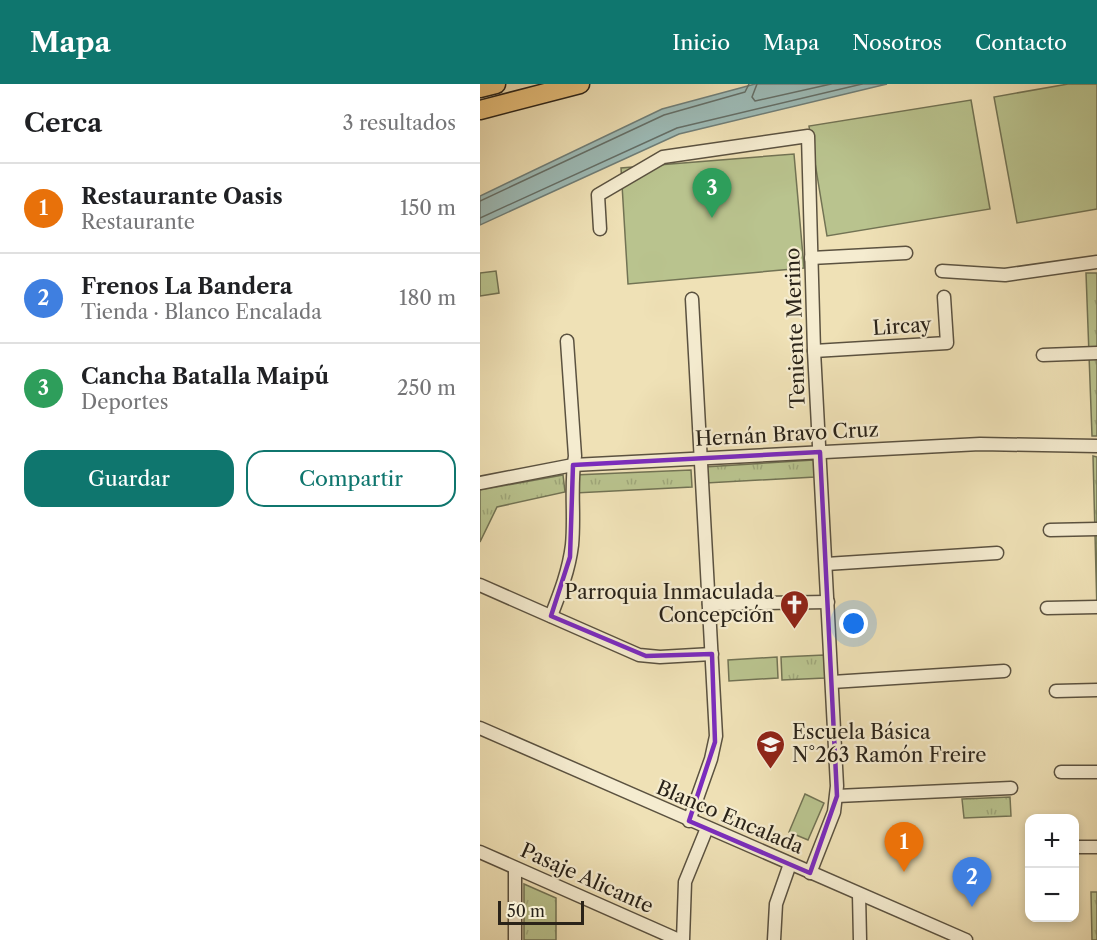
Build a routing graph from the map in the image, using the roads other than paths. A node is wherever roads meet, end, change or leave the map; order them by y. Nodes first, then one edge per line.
1 (496, 84) edge
2 (580, 84) edge
3 (480, 88) edge
4 (480, 110) edge
5 (600, 229) dead end
6 (906, 253) dead end
7 (811, 258) junction
8 (1097, 262) edge
9 (942, 271) dead end
10 (944, 297) dead end
11 (692, 299) dead end
12 (567, 341) dead end
13 (814, 351) junction
14 (1097, 353) edge
15 (1043, 355) dead end
16 (1097, 446) edge
17 (820, 452) junction
18 (701, 458) junction
19 (573, 465) junction
20 (480, 483) edge
21 (1097, 529) edge
22 (1050, 530) dead end
23 (998, 553) dead end
24 (826, 564) junction
25 (480, 585) edge
26 (828, 602) junction
27 (709, 604) junction
28 (1097, 607) edge
29 (1047, 608) dead end
30 (551, 616) junction
31 (712, 654) junction
32 (1004, 671) dead end
33 (832, 682) junction
34 (1097, 690) edge
35 (1056, 691) dead end
36 (480, 728) edge
37 (1061, 772) dead end
38 (1097, 772) edge
39 (1011, 788) dead end
40 (837, 796) junction
41 (689, 821) junction
42 (707, 828) junction
43 (1079, 847) edge
44 (1097, 847) edge
45 (480, 852) edge
46 (790, 864) junction
47 (515, 868) junction
48 (810, 873) junction
49 (859, 894) junction
50 (515, 940) edge
51 (681, 940) edge
52 (774, 940) edge
53 (860, 940) edge
54 (966, 940) edge

1 - 3 highway
2 - 4 highway
5 - 7 street, Teniente Merino
6 - 7 street
7 - 13 street, Teniente Merino
8 - 9 street
10 - 13 street, Lircay
11 - 18 street
12 - 19 street
13 - 17 street, Teniente Merino
14 - 15 street
16 - 17 street, Hernán Bravo Cruz
17 - 18 street, Hernán Bravo Cruz
17 - 24 street, Teniente Merino
18 - 19 street, Hernán Bravo Cruz
18 - 27 street
19 - 20 street, Hernán Bravo Cruz
19 - 30 street
21 - 22 street
23 - 24 street
24 - 26 street, Teniente Merino
25 - 30 street
26 - 27 street
26 - 33 street, Teniente Merino
27 - 31 street
28 - 29 street
30 - 31 street
31 - 41 street
32 - 33 street
33 - 40 street, Teniente Merino
34 - 35 street
36 - 41 street, Blanco Encalada
37 - 38 street
39 - 40 street
40 - 48 street, Teniente Merino
41 - 42 street, Blanco Encalada
42 - 46 street, Blanco Encalada
42 - 51 street
43 - 44 street
45 - 47 street, Pasaje Alicante
46 - 48 street, Blanco Encalada
46 - 52 street
47 - 50 street
47 - 51 street, Pasaje Alicante
48 - 49 street, Blanco Encalada
49 - 53 street
49 - 54 street, Blanco Encalada

